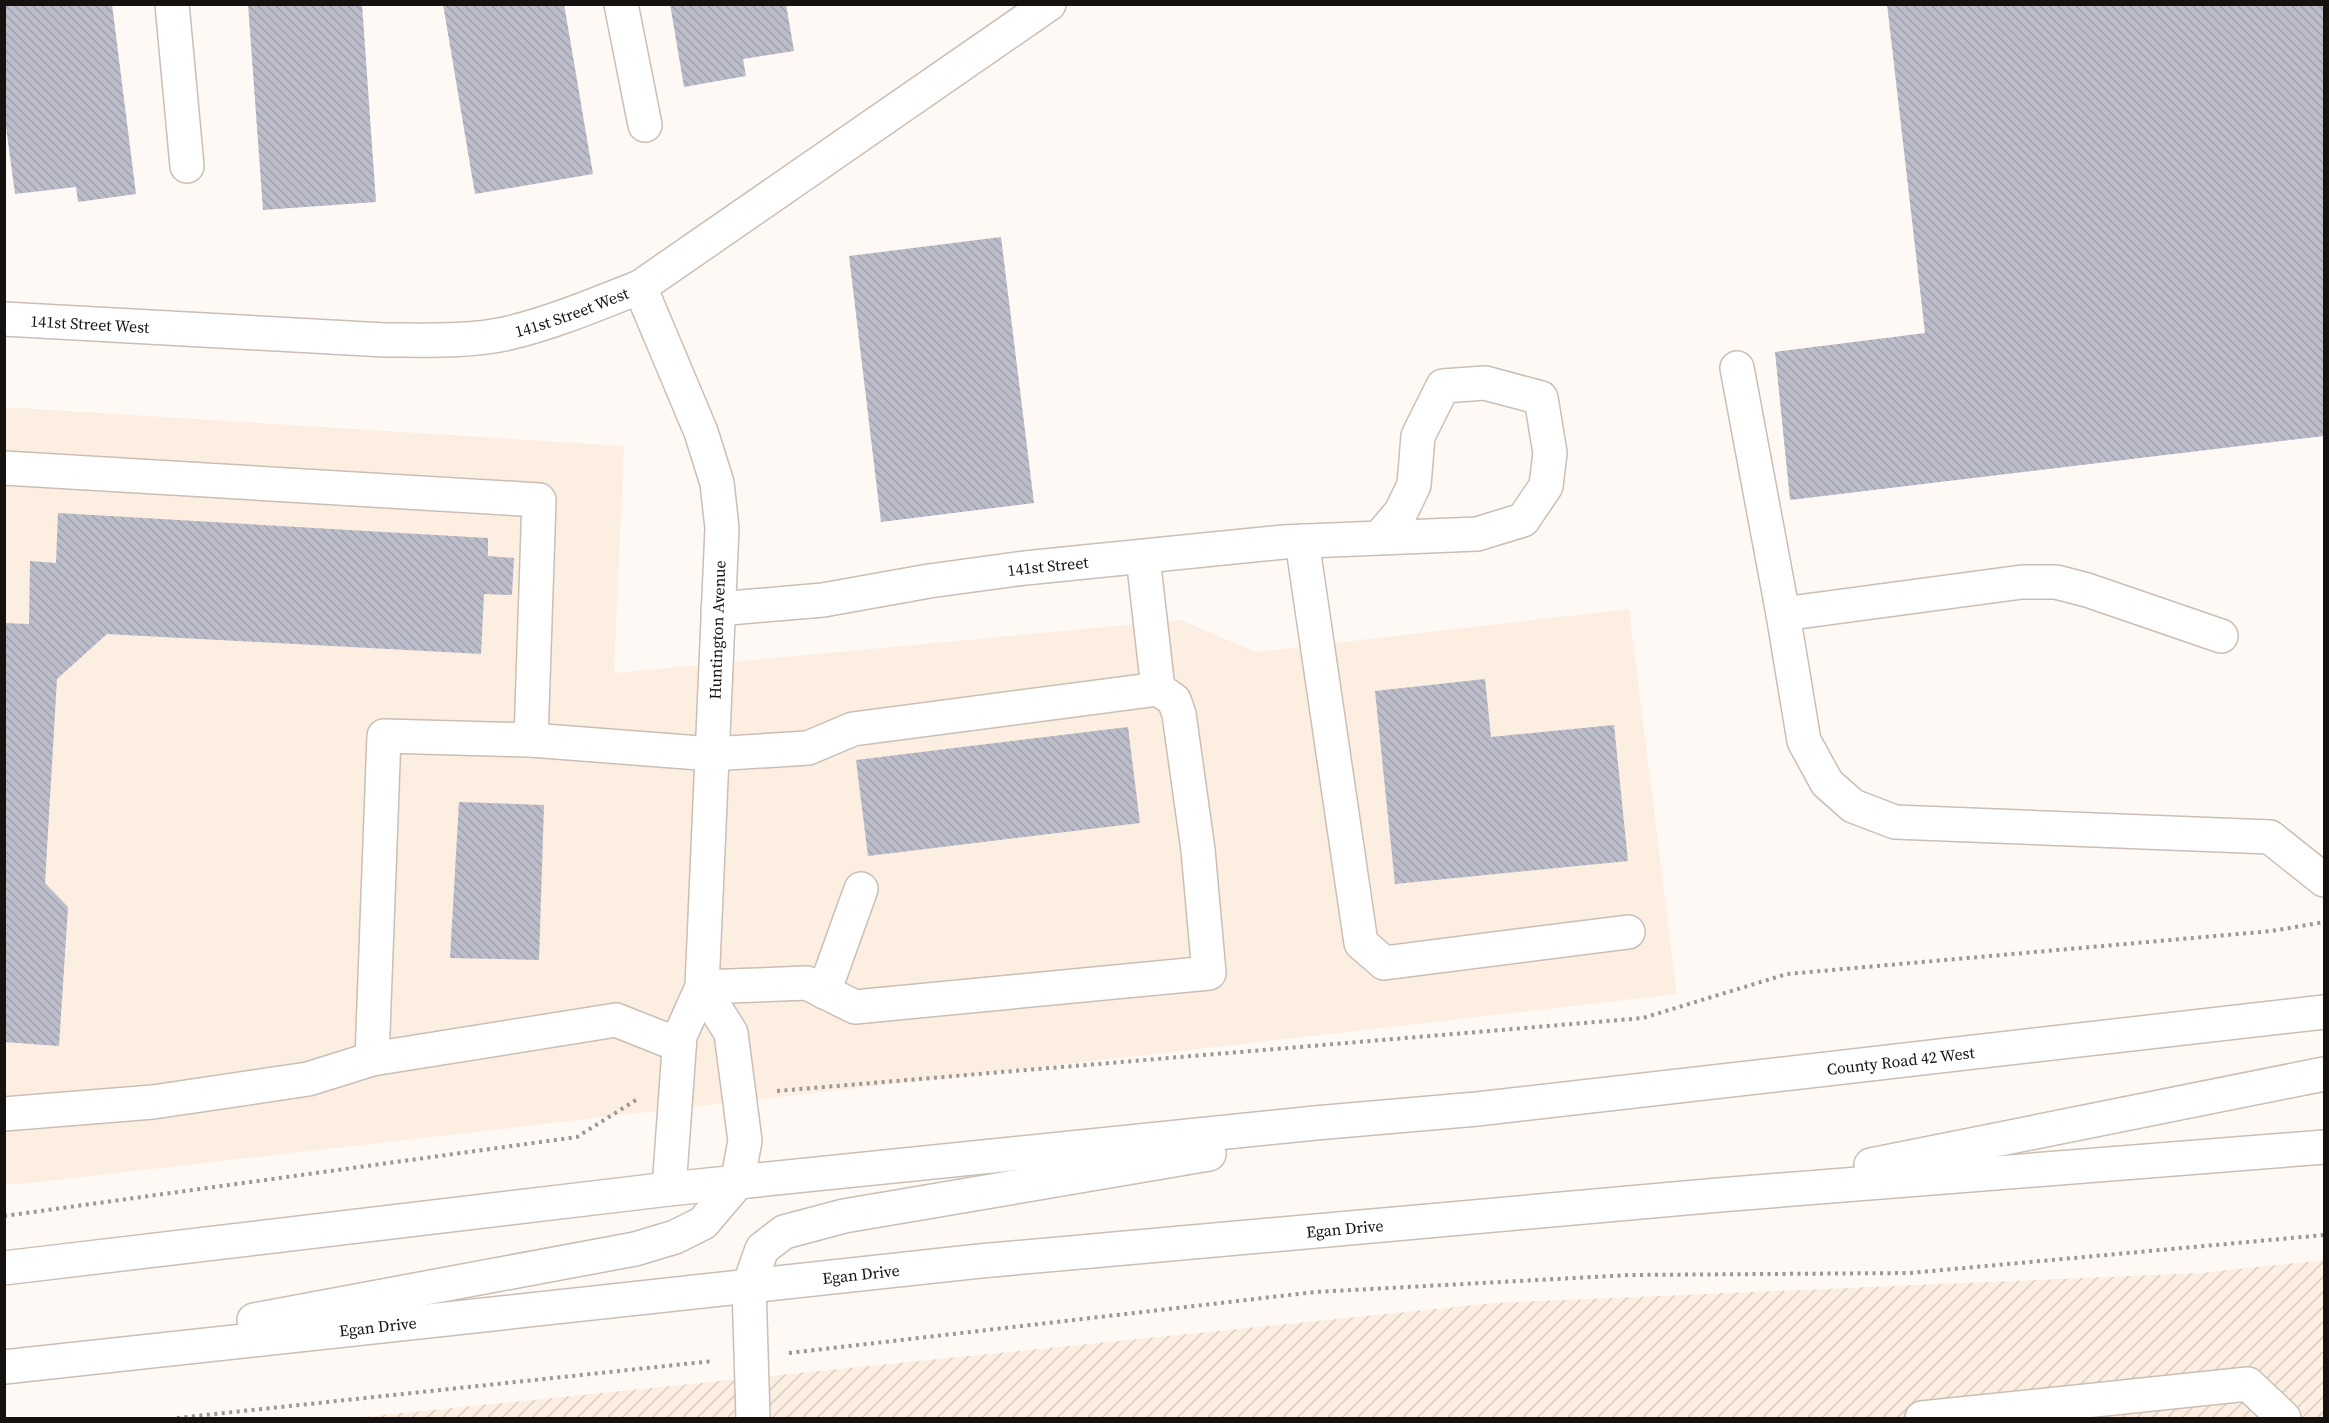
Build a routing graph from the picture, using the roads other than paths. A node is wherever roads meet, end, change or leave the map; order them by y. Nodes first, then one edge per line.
1 (172, 4) edge
2 (621, 4) edge
3 (1049, 4) edge
4 (645, 125) dead end
5 (187, 166) dead end
6 (640, 287) junction
7 (4, 320) edge
8 (1737, 368) dead end
9 (4, 468) edge
10 (1379, 538) junction
11 (1302, 542) junction
12 (1143, 557) junction
13 (718, 609) junction
14 (1783, 615) junction
15 (2221, 636) dead end
16 (1158, 689) junction
17 (531, 740) junction
18 (712, 754) junction
19 (2325, 880) edge
20 (861, 890) dead end
21 (1628, 932) dead end
22 (702, 987) junction
23 (824, 992) junction
24 (2325, 1012) edge
25 (679, 1045) junction
26 (372, 1059) junction
27 (2325, 1074) edge
28 (1477, 1109) junction
29 (4, 1114) edge
30 (2325, 1147) edge
31 (737, 1183) junction
32 (669, 1189) junction
33 (1719, 1195) junction
34 (4, 1268) edge
35 (749, 1286) junction
36 (4, 1366) edge
37 (753, 1419) edge
38 (1922, 1419) edge
39 (2284, 1419) edge

1 - 5 main road
2 - 4 main road
3 - 6 main road, 141st Street West
6 - 7 main road, 141st Street West
6 - 13 main road, Huntington Avenue
8 - 14 main road
9 - 17 main road
10 - 10 main road, 141st Street
10 - 11 main road, 141st Street
11 - 12 main road, 141st Street
11 - 21 main road
12 - 13 main road, 141st Street
12 - 16 main road
13 - 18 main road, Huntington Avenue
14 - 15 main road
14 - 19 main road
16 - 18 main road
16 - 23 main road
17 - 18 main road
17 - 26 main road
18 - 22 main road, Huntington Avenue
20 - 23 main road
22 - 23 main road
22 - 25 main road, Huntington Avenue
22 - 31 main road
24 - 28 main road, County Road 42 West
25 - 26 main road
25 - 32 main road, Huntington Avenue
26 - 29 main road
27 - 33 main road
28 - 31 main road
28 - 35 main road
30 - 33 main road
31 - 32 main road
31 - 36 main road
32 - 34 main road
33 - 35 main road, Egan Drive
35 - 36 main road, Egan Drive
35 - 37 main road
38 - 39 main road

